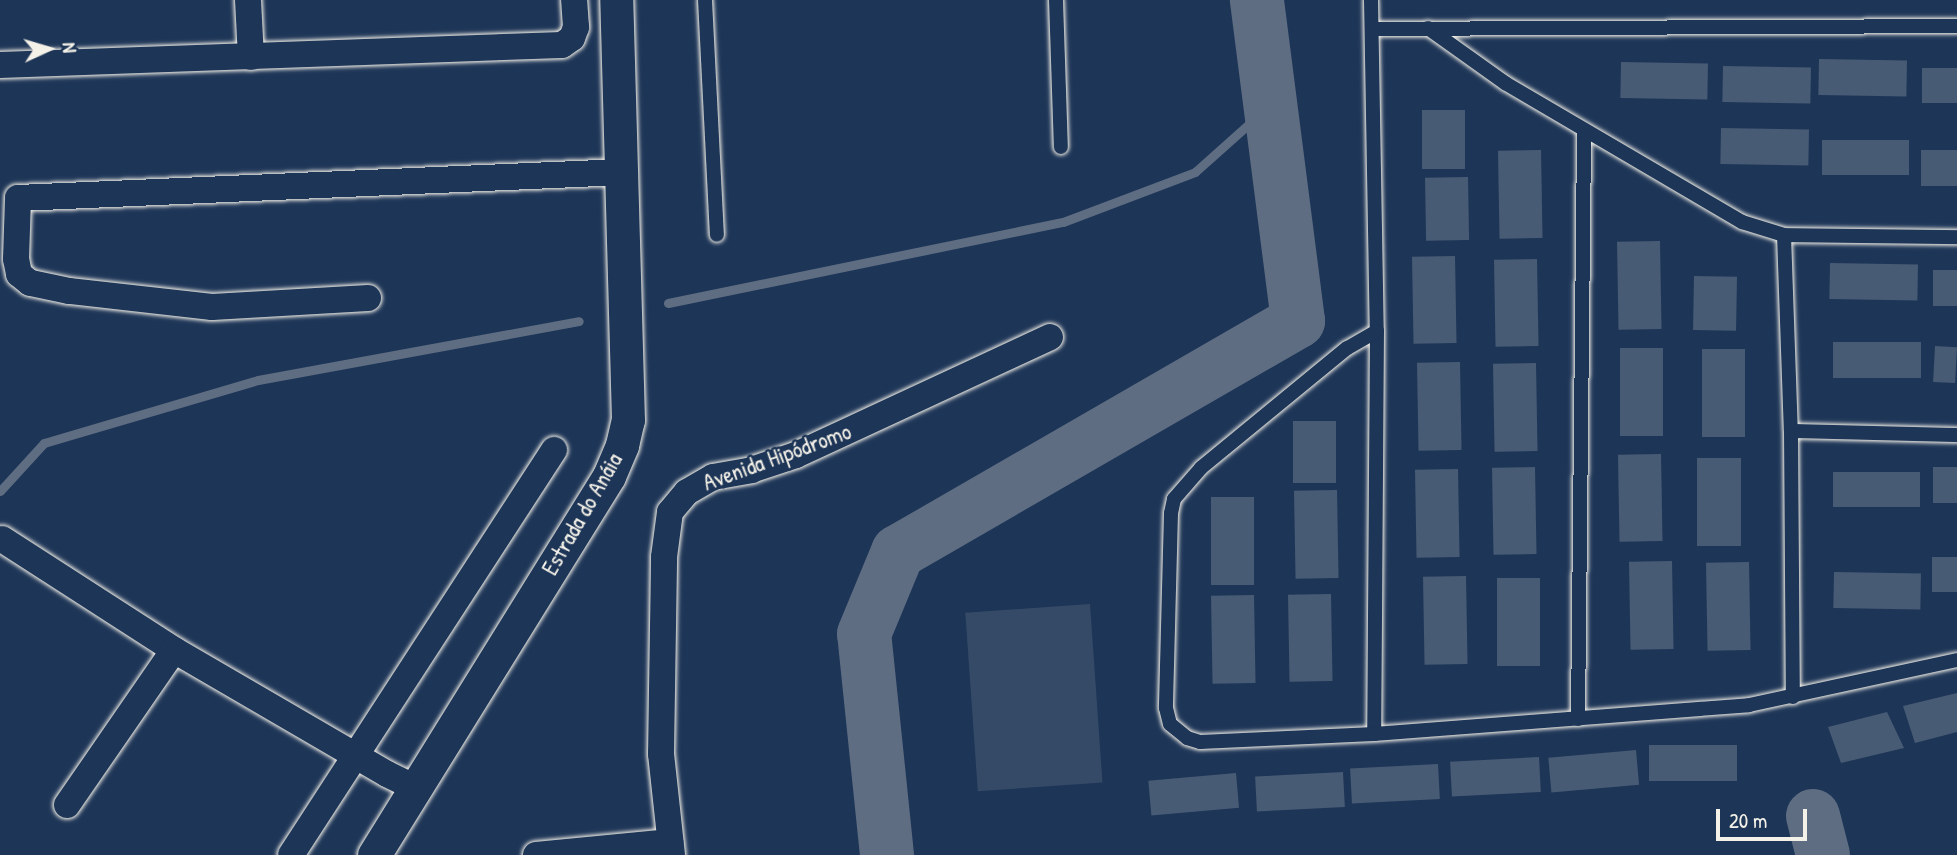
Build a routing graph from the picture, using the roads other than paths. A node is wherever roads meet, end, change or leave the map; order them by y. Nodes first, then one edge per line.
1 (248, 0) edge
2 (575, 0) edge
3 (616, 0) edge
4 (705, 0) edge
5 (1056, 0) edge
6 (1371, 0) edge
7 (1957, 26) edge
8 (1428, 28) junction
9 (1372, 29) junction
10 (251, 57) junction
11 (0, 65) edge
12 (1584, 132) junction
13 (1061, 147) dead end
14 (622, 172) junction
15 (717, 235) dead end
16 (1784, 235) junction
17 (1957, 237) edge
18 (368, 298) dead end
19 (1377, 331) junction
20 (1050, 337) dead end
21 (1791, 431) junction
22 (1957, 435) edge
23 (554, 450) dead end
24 (2, 539) dead end
25 (174, 650) junction
26 (1957, 660) edge
27 (1793, 697) junction
28 (1578, 719) junction
29 (1374, 734) junction
30 (355, 756) junction
31 (416, 788) junction
32 (67, 805) dead end
33 (671, 849) edge
34 (291, 855) edge
35 (374, 855) edge
36 (536, 855) edge

1 - 10 street
2 - 10 street
3 - 14 street, Estrada do Anáia
4 - 15 lane
5 - 13 lane
6 - 9 lane
7 - 8 lane
8 - 9 lane
8 - 12 lane
9 - 19 lane
10 - 11 street
12 - 16 lane
12 - 28 lane
14 - 18 street
14 - 31 street, Estrada do Anáia
16 - 17 lane
16 - 21 lane
19 - 29 lane
19 - 29 lane
20 - 33 street, Avenida Hipódromo
21 - 22 lane
21 - 27 lane
23 - 30 street
24 - 25 street
25 - 30 street
25 - 32 street
26 - 27 lane
27 - 28 lane
28 - 29 lane
30 - 31 street
30 - 34 street
31 - 35 street, Estrada do Anáia
33 - 36 street

